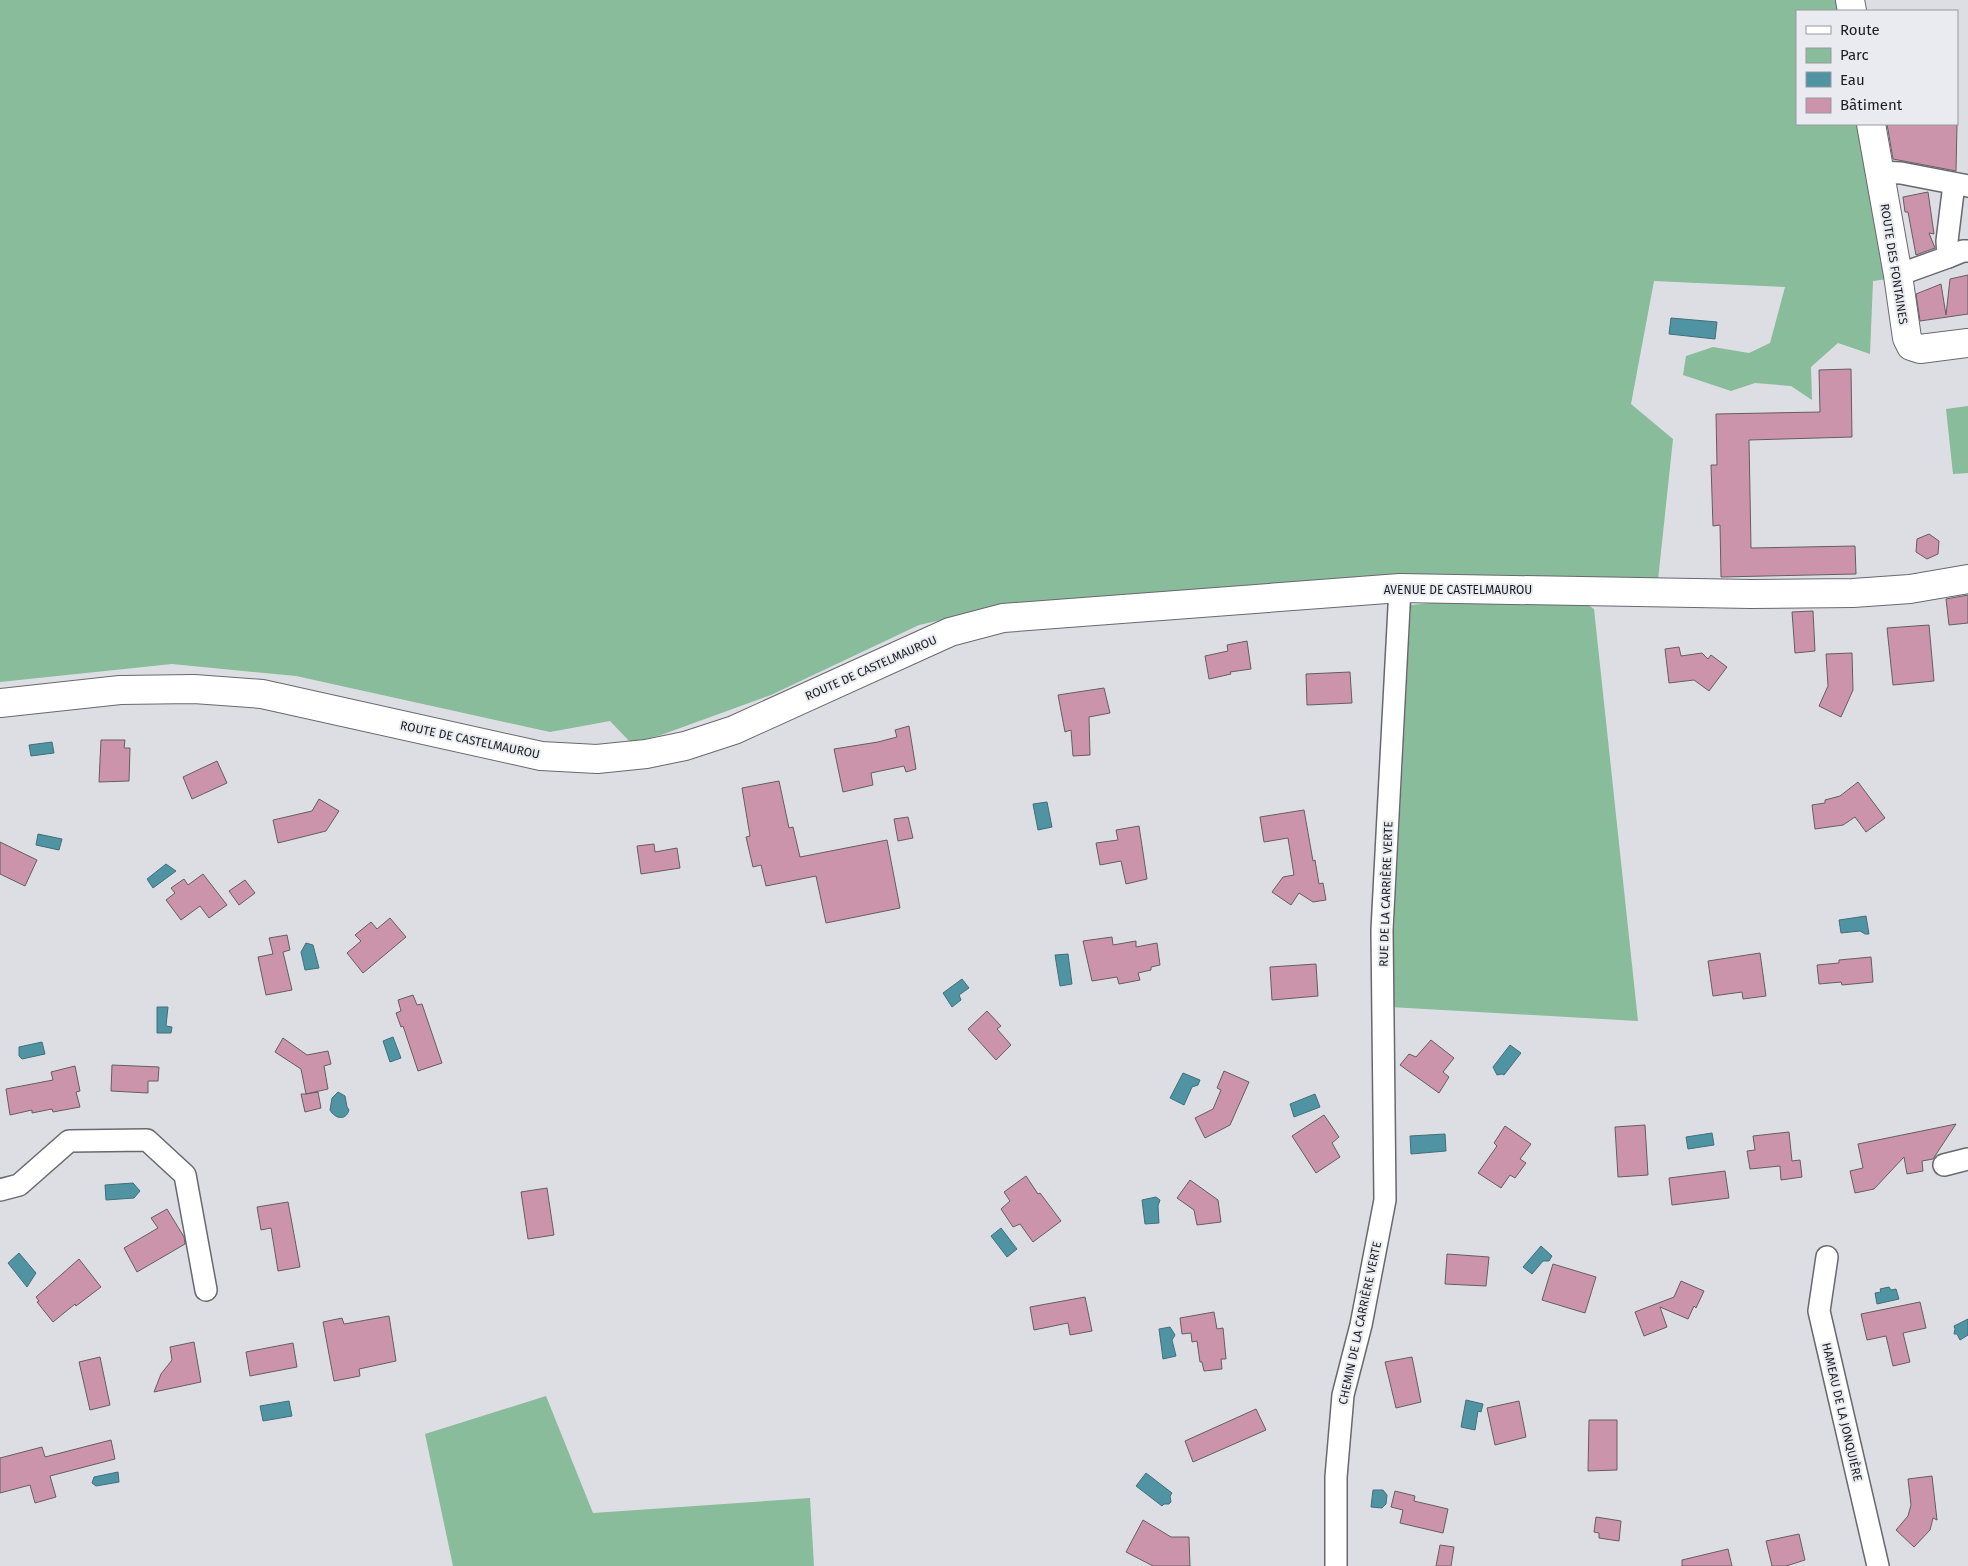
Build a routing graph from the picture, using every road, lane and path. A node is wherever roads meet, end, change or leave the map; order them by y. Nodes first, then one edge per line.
1 (1871, 125) edge
2 (1879, 172) junction
3 (1961, 185) edge
4 (1958, 254) edge
5 (1898, 275) junction
6 (1968, 343) edge
7 (1968, 580) edge
8 (1400, 588) junction
9 (950, 632) joint
10 (0, 703) edge
11 (1968, 1159) edge
12 (1944, 1165) dead end
13 (0, 1190) edge
14 (1385, 1200) joint
15 (1827, 1257) dead end
16 (206, 1290) dead end
17 (1336, 1566) edge
18 (1878, 1566) edge

1 - 2 street, ROUTE DES FONTAINES
2 - 3 street
2 - 5 street, ROUTE DES FONTAINES
3 - 4 street
4 - 5 street
5 - 6 street, ROUTE DES FONTAINES
7 - 8 street, AVENUE DE CASTELMAUROU
8 - 9 street, AVENUE DE CASTELMAUROU
8 - 14 street, RUE DE LA CARRIÈRE VERTE
9 - 10 street, ROUTE DE CASTELMAUROU
11 - 12 street
13 - 16 street
14 - 17 street, CHEMIN DE LA CARRIÈRE VERTE
15 - 18 street, HAMEAU DE LA JONQUIÈRE

